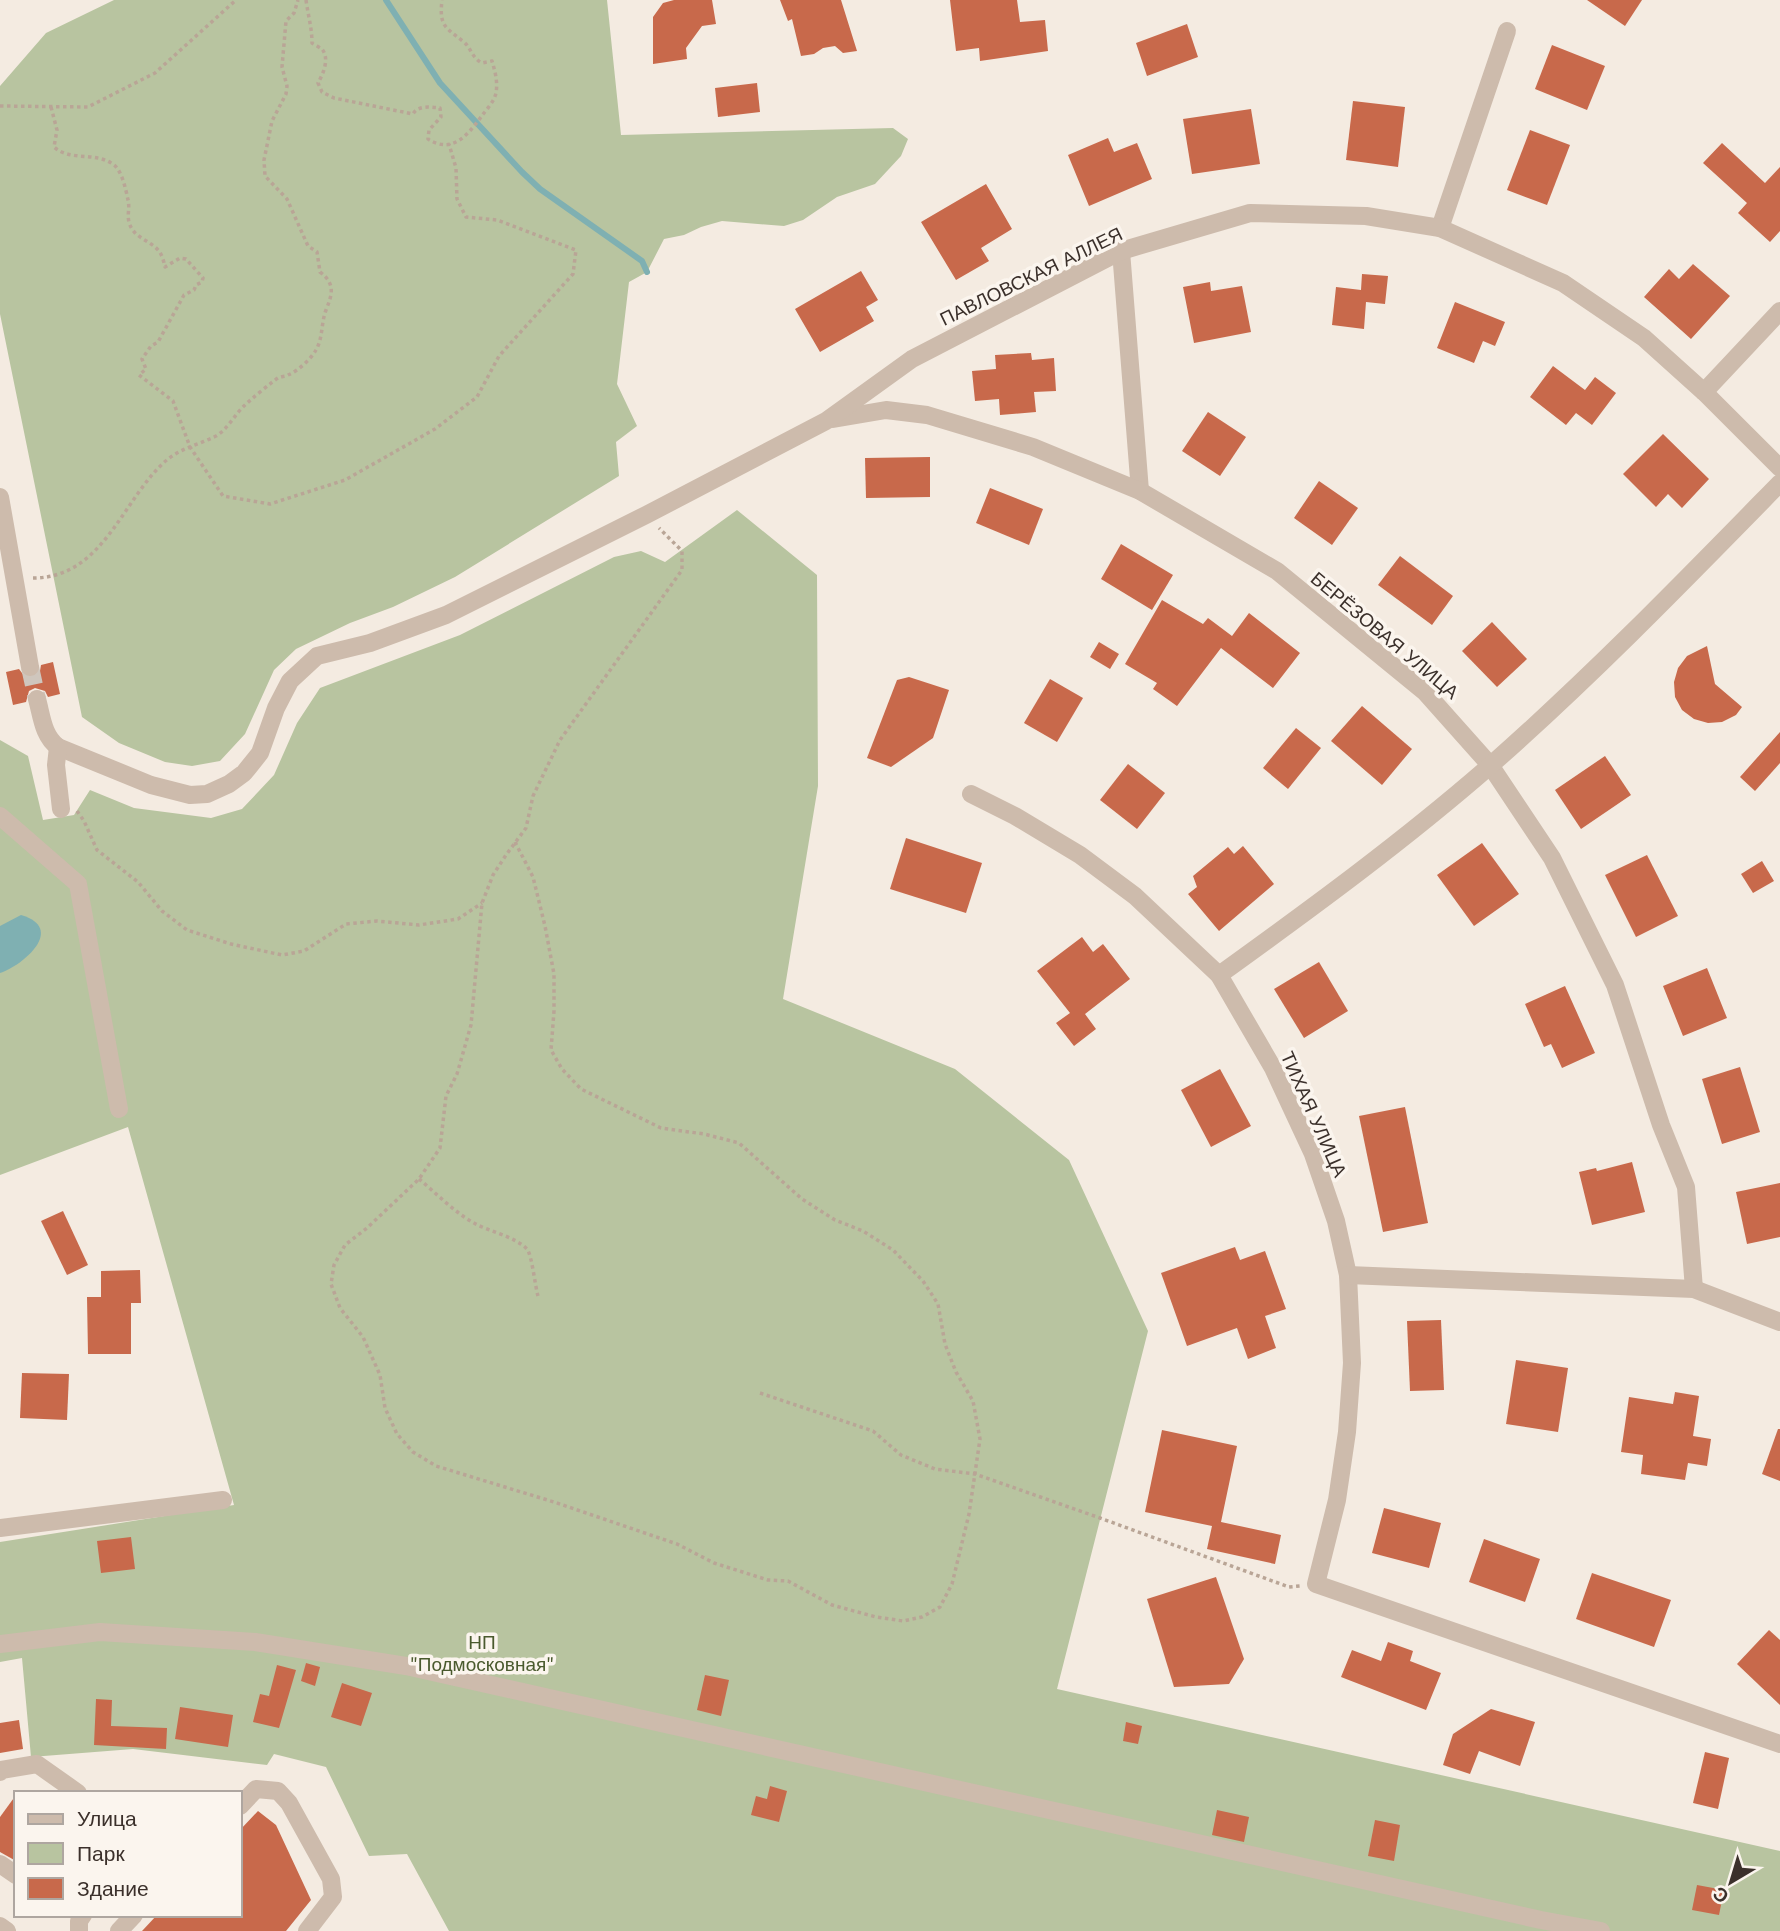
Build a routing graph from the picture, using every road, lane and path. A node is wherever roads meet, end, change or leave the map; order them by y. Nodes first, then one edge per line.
1 (236, 0) edge
2 (298, 0) edge
3 (306, 0) edge
4 (442, 0) edge
5 (1507, 31) dead end
6 (0, 106) edge
7 (51, 107) junction
8 (449, 144) junction
9 (1440, 228) junction
10 (1121, 251) junction
11 (1780, 311) edge
12 (1704, 392) junction
13 (827, 421) junction
14 (190, 447) junction
15 (1780, 468) edge
16 (1780, 483) edge
17 (1140, 491) junction
18 (0, 497) edge
19 (646, 516) junction
20 (13, 577) junction
21 (30, 667) tunnel mouth
22 (37, 699) tunnel mouth
23 (58, 747) junction
24 (1490, 765) junction
25 (971, 794) dead end
26 (61, 809) joint
27 (0, 816) edge
28 (516, 842) junction
29 (482, 903) junction
30 (1219, 975) junction
31 (119, 1109) dead end
32 (419, 1179) junction
33 (1348, 1275) junction
34 (1694, 1289) junction
35 (538, 1296) dead end
36 (1780, 1322) edge
37 (760, 1393) dead end
38 (975, 1474) junction
39 (223, 1500) dead end
40 (0, 1528) edge
41 (1316, 1584) junction
42 (0, 1644) edge
43 (1780, 1744) edge
44 (0, 1772) edge
45 (75, 1791) edge
46 (242, 1804) edge
47 (132, 1917) edge
48 (0, 1926) edge
49 (7, 1931) edge
50 (118, 1931) edge
51 (307, 1931) edge
52 (1601, 1931) edge

1 - 7 path
2 - 14 path
3 - 8 path
4 - 8 path
5 - 9 street
6 - 7 path
7 - 14 path
8 - 14 path
9 - 10 street, ПАВЛОВСКАЯ АЛЛЕЯ
9 - 12 street, ПАВЛОВСКАЯ АЛЛЕЯ
10 - 13 street, ПАВЛОВСКАЯ АЛЛЕЯ
10 - 17 street
11 - 12 street
12 - 15 street, ПАВЛОВСКАЯ АЛЛЕЯ
13 - 17 street, БЕРЁЗОВАЯ УЛИЦА
13 - 19 street
14 - 20 path
16 - 24 street
17 - 24 street, БЕРЁЗОВАЯ УЛИЦА
18 - 20 street
19 - 23 street
19 - 28 path
20 - 21 street
22 - 23 street
23 - 26 street
24 - 30 street
24 - 34 street, БЕРЁЗОВАЯ УЛИЦА
25 - 30 street, ТИХАЯ УЛИЦА
26 - 29 path
27 - 31 street
28 - 29 path
28 - 38 path
29 - 32 path
30 - 33 street, ТИХАЯ УЛИЦА
32 - 35 path
32 - 38 path
33 - 34 street
33 - 41 street, ТИХАЯ УЛИЦА
34 - 36 street
37 - 38 path
38 - 41 path
39 - 40 street
41 - 43 street
42 - 52 street
44 - 45 street
46 - 51 street
47 - 50 street
48 - 49 street

